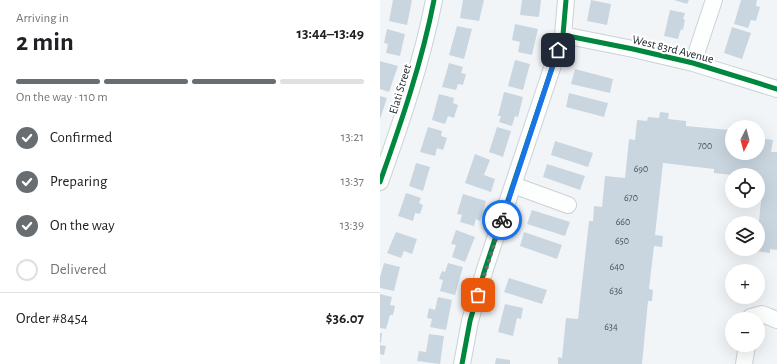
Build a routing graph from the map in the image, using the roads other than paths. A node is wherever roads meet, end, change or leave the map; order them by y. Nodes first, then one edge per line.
1 (434, 0) edge
2 (566, 0) edge
3 (714, 0) edge
4 (563, 35) junction
5 (693, 63) junction
6 (777, 89) edge
7 (380, 182) edge
8 (513, 185) junction
9 (568, 205) dead end
10 (765, 315) edge
11 (777, 320) edge
12 (765, 324) edge
13 (746, 352) edge
14 (462, 364) edge
15 (744, 364) edge

1 - 7 street, Elati Street
2 - 4 street
3 - 5 street
4 - 5 street, West 83rd Avenue
4 - 8 street
5 - 6 street, West 83rd Avenue
8 - 9 street
8 - 14 street
10 - 11 street
11 - 12 street
13 - 15 street

